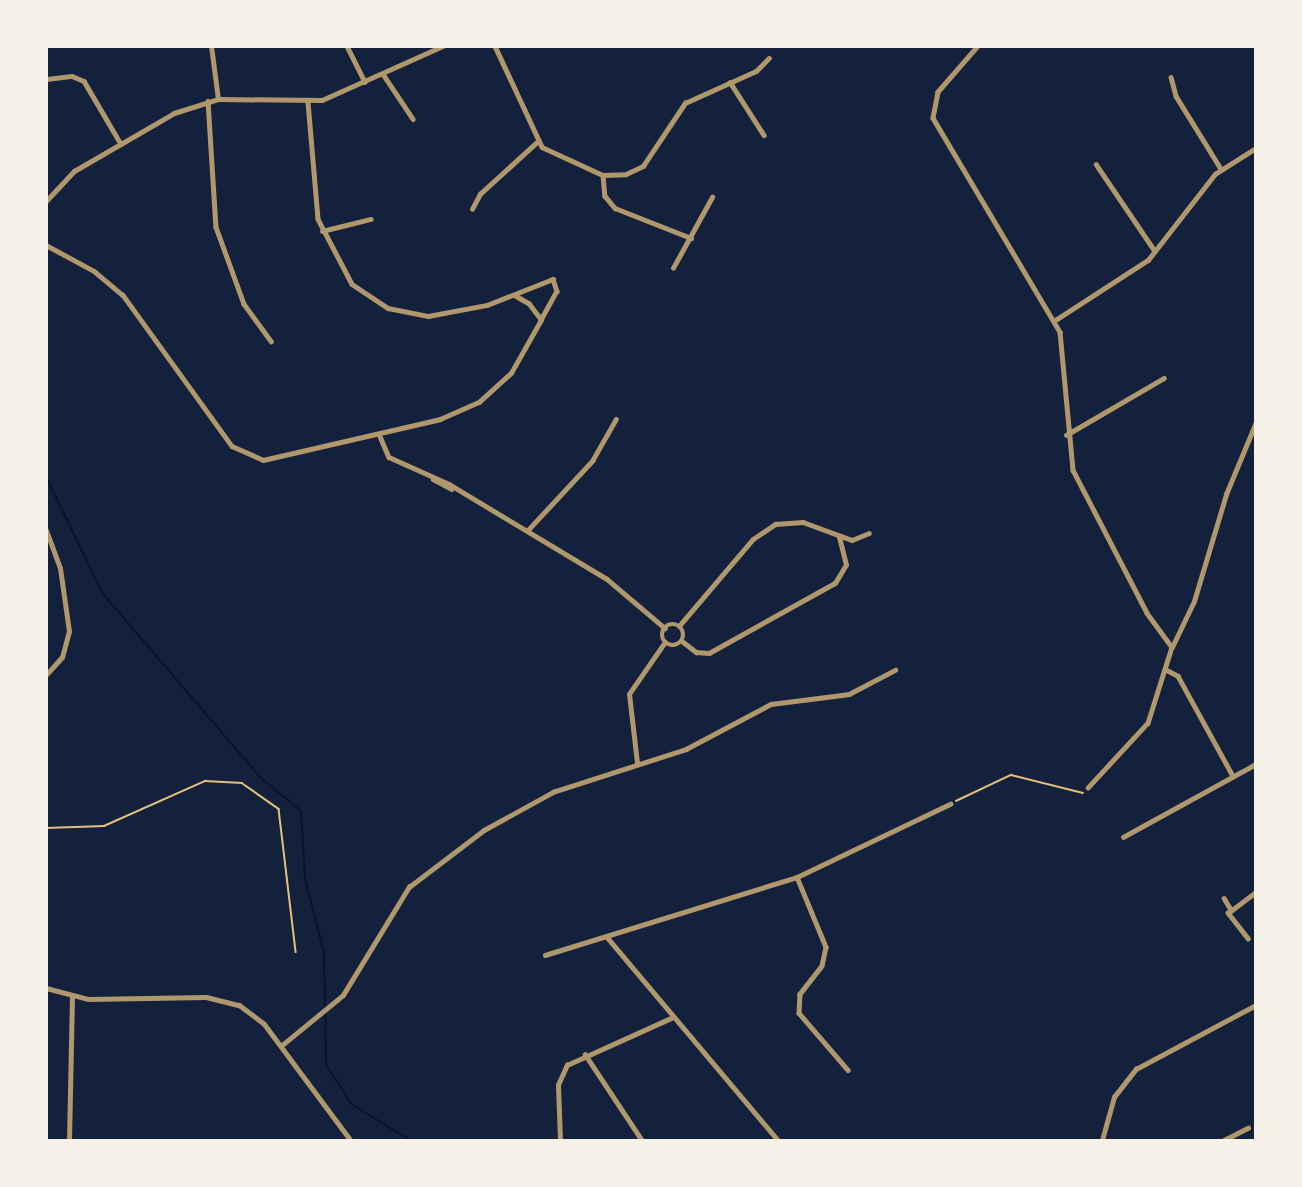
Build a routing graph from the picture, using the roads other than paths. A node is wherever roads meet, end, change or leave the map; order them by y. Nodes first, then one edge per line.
1 (211, 46) edge
2 (347, 46) edge
3 (443, 46) edge
4 (495, 46) edge
5 (978, 46) edge
6 (769, 58) dead end
7 (383, 74) junction
8 (1171, 77) dead end
9 (47, 79) edge
10 (365, 82) junction
11 (730, 82) junction
12 (218, 99) junction
13 (208, 101) junction
14 (308, 102) junction
15 (413, 119) dead end
16 (764, 135) dead end
17 (538, 141) junction
18 (121, 144) junction
19 (1256, 148) edge
20 (1096, 164) dead end
21 (1221, 169) junction
22 (603, 176) junction
23 (712, 197) dead end
24 (46, 201) edge
25 (472, 209) dead end
26 (371, 219) dead end
27 (322, 231) junction
28 (691, 238) junction
29 (46, 245) edge
30 (1155, 251) junction
31 (673, 268) dead end
32 (515, 296) junction
33 (541, 320) junction
34 (1054, 321) junction
35 (271, 341) dead end
36 (1164, 378) dead end
37 (616, 419) dead end
38 (1256, 422) edge
39 (379, 434) junction
40 (1066, 435) junction
41 (46, 530) edge
42 (527, 531) junction
43 (869, 533) dead end
44 (839, 537) junction
45 (680, 626) junction
46 (665, 628) junction
47 (682, 641) junction
48 (665, 642) junction
49 (1172, 647) junction
50 (1165, 669) junction
51 (896, 670) dead end
52 (46, 675) edge
53 (637, 763) junction
54 (1256, 764) edge
55 (1233, 776) junction
56 (1088, 788) road end
57 (950, 804) road end
58 (1123, 837) dead end
59 (797, 877) junction
60 (1256, 892) edge
61 (1224, 898) dead end
62 (1230, 908) junction
63 (607, 938) junction
64 (1248, 939) dead end
65 (545, 955) dead end
66 (46, 988) edge
67 (72, 997) junction
68 (1256, 1005) edge
69 (671, 1018) junction
70 (281, 1046) junction
71 (585, 1054) junction
72 (848, 1070) dead end
73 (1248, 1128) dead end
74 (69, 1140) edge
75 (348, 1140) edge
76 (560, 1140) edge
77 (642, 1140) edge
78 (778, 1140) edge
79 (1102, 1140) edge
80 (1224, 1140) edge

1 - 12 street
2 - 10 street
3 - 7 street
4 - 17 street
5 - 34 street
6 - 11 street
7 - 10 street
7 - 15 street
8 - 21 street
9 - 18 street
10 - 14 street
11 - 16 street
11 - 22 street
12 - 13 street
12 - 14 street
13 - 18 street
13 - 35 street
14 - 27 street
17 - 22 street
17 - 25 street
18 - 24 street
19 - 21 street
20 - 30 street
21 - 30 street
22 - 28 street
23 - 28 street
26 - 27 street
27 - 32 street
28 - 31 street
29 - 39 street
30 - 34 street
32 - 33 street
32 - 33 street
33 - 39 street
34 - 40 street
36 - 40 street
37 - 42 street
38 - 49 street
39 - 42 street
40 - 49 street
41 - 52 street
42 - 46 street
43 - 44 street
44 - 45 street
44 - 47 street
45 - 46 street
45 - 47 street
46 - 48 street
47 - 48 street
48 - 53 street
49 - 50 street
50 - 55 street
50 - 56 street
51 - 53 street
53 - 70 street
54 - 55 street
55 - 58 street
57 - 59 street
59 - 63 street
59 - 72 street
60 - 62 street
61 - 62 street
62 - 64 street
63 - 65 street
63 - 69 street
66 - 67 street
67 - 70 street
67 - 74 street
68 - 79 street
69 - 71 street
69 - 78 street
70 - 75 street
71 - 76 street
71 - 77 street
73 - 80 street

